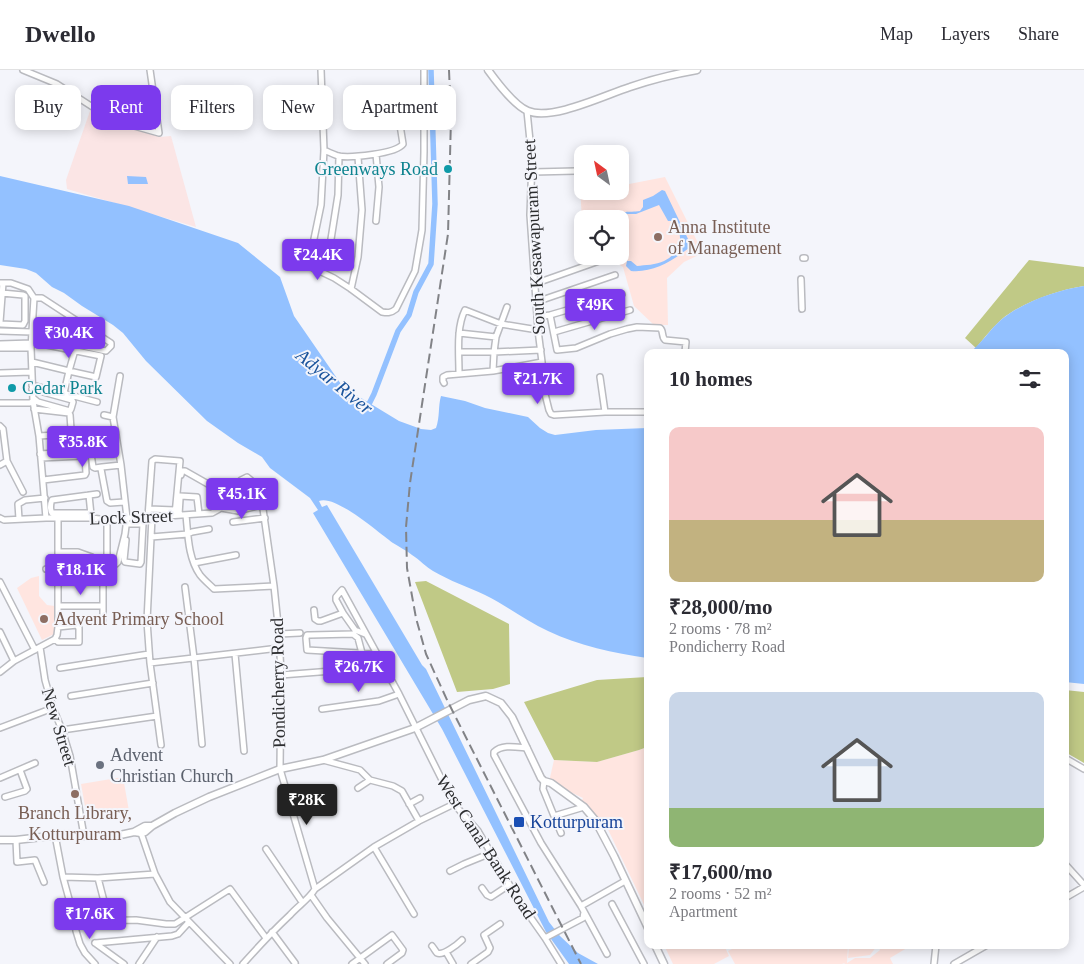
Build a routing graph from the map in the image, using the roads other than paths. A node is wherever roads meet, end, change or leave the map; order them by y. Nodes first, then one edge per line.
1 (23, 70) edge
2 (150, 70) edge
3 (322, 70) edge
4 (424, 70) edge
5 (488, 70) edge
6 (697, 70) edge
7 (670, 72) edge
8 (527, 111) junction
9 (401, 130) edge
10 (324, 150) junction
11 (376, 154) junction
12 (339, 156) junction
13 (358, 157) junction
14 (574, 171) edge
15 (532, 172) junction
16 (376, 221) dead end
17 (331, 238) dead end
18 (588, 265) edge
19 (615, 276) dead end
20 (801, 279) dead end
21 (2, 283) edge
22 (534, 284) junction
23 (350, 289) junction
24 (2, 293) junction
25 (622, 294) dead end
26 (33, 297) junction
27 (536, 302) junction
28 (507, 307) dead end
29 (802, 309) dead end
30 (630, 310) dead end
31 (550, 315) junction
32 (538, 317) junction
33 (0, 322) edge
34 (500, 324) junction
35 (538, 330) junction
36 (0, 331) edge
37 (554, 332) junction
38 (459, 334) junction
39 (496, 337) junction
40 (32, 340) junction
41 (0, 344) edge
42 (0, 348) edge
43 (685, 349) edge
44 (75, 350) junction
45 (541, 350) junction
46 (459, 352) junction
47 (494, 352) junction
48 (32, 362) junction
49 (542, 362) junction
50 (69, 371) junction
51 (493, 371) junction
52 (31, 372) junction
53 (459, 373) junction
54 (0, 374) edge
55 (120, 376) dead end
56 (600, 377) dead end
57 (444, 383) dead end
58 (32, 387) junction
59 (64, 393) junction
60 (33, 400) junction
61 (97, 402) dead end
62 (0, 403) edge
63 (34, 410) junction
64 (605, 412) junction
65 (644, 412) edge
66 (104, 415) dead end
67 (113, 416) junction
68 (0, 426) edge
69 (38, 435) junction
70 (117, 441) junction
71 (41, 456) junction
72 (7, 461) junction
73 (0, 464) edge
74 (121, 464) junction
75 (102, 467) junction
76 (43, 480) junction
77 (23, 492) dead end
78 (97, 494) dead end
79 (89, 495) junction
80 (180, 496) junction
81 (229, 496) junction
82 (45, 498) junction
83 (124, 502) junction
84 (261, 505) junction
85 (221, 508) junction
86 (149, 510) junction
87 (176, 514) junction
88 (199, 514) junction
89 (91, 516) junction
90 (186, 516) junction
91 (149, 517) junction
92 (0, 518) edge
93 (46, 518) junction
94 (58, 518) junction
95 (265, 518) junction
96 (19, 519) junction
97 (107, 520) junction
98 (128, 520) junction
99 (233, 522) dead end
100 (143, 524) junction
101 (208, 529) dead end
102 (188, 534) junction
103 (151, 536) junction
104 (58, 552) junction
105 (236, 555) dead end
106 (194, 563) junction
107 (58, 567) junction
108 (46, 569) dead end
109 (94, 577) dead end
110 (0, 582) edge
111 (103, 584) dead end
112 (274, 586) junction
113 (185, 587) dead end
114 (58, 606) junction
115 (103, 606) junction
116 (314, 610) dead end
117 (343, 613) junction
118 (103, 622) dead end
119 (58, 627) junction
120 (0, 632) edge
121 (300, 633) dead end
122 (281, 634) junction
123 (366, 634) junction
124 (55, 639) junction
125 (38, 648) junction
126 (279, 648) junction
127 (362, 653) junction
128 (149, 654) junction
129 (235, 654) junction
130 (377, 654) junction
131 (194, 658) junction
132 (14, 661) junction
133 (150, 663) junction
134 (60, 668) dead end
135 (332, 671) dead end
136 (0, 672) edge
137 (281, 675) junction
138 (152, 683) junction
139 (399, 694) junction
140 (71, 696) dead end
141 (52, 708) junction
142 (322, 708) dead end
143 (157, 716) junction
144 (0, 728) edge
145 (415, 728) junction
146 (62, 730) junction
147 (202, 744) dead end
148 (161, 745) dead end
149 (527, 748) junction
150 (244, 751) dead end
151 (323, 760) junction
152 (1069, 760) edge
153 (34, 763) dead end
154 (280, 769) junction
155 (1084, 769) edge
156 (20, 770) junction
157 (0, 778) edge
158 (370, 780) junction
159 (544, 781) junction
160 (358, 788) dead end
161 (5, 797) dead end
162 (420, 798) dead end
163 (409, 804) junction
164 (454, 804) junction
165 (584, 807) junction
166 (554, 816) junction
167 (419, 821) junction
168 (138, 832) junction
169 (561, 833) dead end
170 (55, 835) junction
171 (84, 836) junction
172 (0, 840) edge
173 (16, 840) junction
174 (374, 847) junction
175 (266, 849) dead end
176 (491, 853) junction
177 (1069, 869) edge
178 (450, 871) dead end
179 (155, 874) junction
180 (63, 877) junction
181 (98, 878) junction
182 (625, 881) junction
183 (44, 882) dead end
184 (509, 885) junction
185 (1084, 886) edge
186 (482, 888) dead end
187 (315, 889) junction
188 (311, 895) junction
189 (1069, 895) edge
190 (302, 902) junction
191 (612, 904) dead end
192 (105, 905) dead end
193 (583, 909) junction
194 (414, 914) dead end
195 (187, 920) junction
196 (644, 920) edge
197 (79, 921) dead end
198 (500, 924) dead end
199 (272, 932) junction
200 (157, 937) junction
201 (547, 937) junction
202 (266, 938) junction
203 (462, 940) dead end
204 (432, 946) dead end
205 (657, 949) edge
206 (936, 949) edge
207 (980, 949) edge
208 (446, 952) junction
209 (607, 954) dead end
210 (361, 958) junction
211 (295, 963) edge
212 (95, 964) edge
213 (124, 964) edge
214 (139, 964) edge
215 (230, 964) edge
216 (243, 964) edge
217 (352, 964) edge
218 (365, 964) edge
219 (387, 964) edge
220 (454, 964) edge
221 (472, 964) edge
222 (561, 964) edge
223 (644, 964) edge
224 (664, 964) edge
225 (934, 964) edge
226 (954, 964) edge

1 - 2 street
3 - 10 street
4 - 23 street
5 - 8 street
6 - 7 street
7 - 8 street
8 - 15 street, South Kesawapuram Street
9 - 11 street
10 - 12 street
10 - 23 street
11 - 13 street
11 - 16 street
12 - 13 street
12 - 17 street
13 - 23 street
14 - 15 street
15 - 22 street, South Kesawapuram Street
18 - 22 street
19 - 27 street
20 - 29 street
21 - 24 street
21 - 26 street
22 - 27 street, South Kesawapuram Street
24 - 33 street
24 - 33 street
25 - 31 street
26 - 40 street
26 - 40 street
27 - 32 street, South Kesawapuram Street
28 - 34 street
30 - 37 street
31 - 32 street
31 - 37 street
32 - 35 street, South Kesawapuram Street
34 - 35 street
34 - 38 street
34 - 39 street
35 - 45 street, South Kesawapuram Street
36 - 40 street
37 - 43 street
38 - 39 street
38 - 46 street
39 - 47 street
40 - 41 street
40 - 42 street
40 - 44 street
40 - 48 street
44 - 50 street
44 - 50 street
45 - 47 street
45 - 49 street, South Kesawapuram Street
46 - 47 street
46 - 53 street
47 - 51 street
48 - 50 street
48 - 52 street
49 - 51 street
49 - 64 street, South Kesawapuram Street
50 - 59 street
51 - 53 street
52 - 54 street
52 - 58 street
53 - 57 street
55 - 67 street
56 - 64 street
58 - 59 street
58 - 60 street
58 - 60 street
59 - 61 street
60 - 62 street
60 - 63 street
63 - 69 street
63 - 69 street
64 - 65 street, South Kesawapuram Street
66 - 67 street
67 - 70 street
68 - 72 street
69 - 71 street
69 - 71 street
70 - 74 street
70 - 75 street
71 - 76 street
71 - 76 street
72 - 73 street
72 - 77 street
74 - 75 street
74 - 83 street
75 - 83 street
76 - 82 street
78 - 79 street
79 - 89 street
79 - 89 street
80 - 81 street
80 - 87 street
80 - 88 street
81 - 84 street, Pondicherry Road
81 - 85 street
82 - 93 street
82 - 96 street
83 - 98 street
84 - 85 street, Lock Street
84 - 95 street, Pondicherry Road
85 - 88 street, Lock Street
86 - 87 street
86 - 87 street
86 - 91 street
87 - 90 street, Lock Street
87 - 91 street, Lock Street
88 - 90 street, Lock Street
89 - 94 street, Lock Street
89 - 97 street, Lock Street
90 - 102 street
91 - 98 street, Lock Street
91 - 100 street
91 - 103 street
92 - 96 street, Lock Street
93 - 94 street, Lock Street
93 - 96 street, Lock Street
94 - 104 street
95 - 99 street
95 - 112 street, Pondicherry Road
97 - 98 street, Lock Street
97 - 98 street
98 - 100 street
98 - 100 street
101 - 102 street
102 - 103 street
102 - 106 street
103 - 128 street
104 - 107 street
104 - 109 street
105 - 106 street
106 - 112 street
107 - 108 street
107 - 114 street
110 - 125 street, New Street
111 - 115 street
112 - 122 street, Pondicherry Road
113 - 131 street
114 - 115 street
114 - 119 street
115 - 118 street
116 - 117 street
117 - 123 street
117 - 123 street, West Canal Bank Road
119 - 124 street
119 - 124 street
120 - 132 street
121 - 122 street
122 - 126 street, Pondicherry Road
123 - 130 street, West Canal Bank Road
124 - 125 street
125 - 132 street
125 - 141 street, New Street
126 - 129 street
126 - 137 street, Pondicherry Road
127 - 127 street
127 - 130 street
128 - 133 street
128 - 134 street
129 - 131 street
129 - 150 street
130 - 139 street, West Canal Bank Road
131 - 133 street
131 - 147 street
132 - 136 street
133 - 138 street
135 - 137 street
137 - 154 street, Pondicherry Road
138 - 140 street
138 - 143 street
139 - 142 street
139 - 145 street, West Canal Bank Road
141 - 144 street
141 - 146 street, New Street
143 - 146 street
143 - 148 street
145 - 149 street
145 - 151 street
145 - 164 street, West Canal Bank Road
146 - 171 street, New Street
149 - 159 street
149 - 193 street
151 - 154 street
151 - 158 street
152 - 155 street
153 - 156 street
154 - 168 street
154 - 187 street, Pondicherry Road
156 - 157 street
156 - 161 street
158 - 160 street
158 - 163 street
159 - 165 street
159 - 166 street
162 - 163 street
163 - 167 street
164 - 167 street
164 - 176 street, West Canal Bank Road
165 - 166 street
165 - 182 street
166 - 169 street
167 - 174 street
168 - 171 street
168 - 179 street
170 - 171 street
170 - 173 street
170 - 180 street
172 - 173 street
173 - 183 street
174 - 187 street
174 - 194 street
175 - 190 street
176 - 178 street
176 - 184 street, West Canal Bank Road
177 - 185 street
179 - 181 street
179 - 195 street
180 - 181 street
180 - 212 street
181 - 192 street
182 - 193 street
182 - 196 street
184 - 186 street
184 - 201 street, West Canal Bank Road
185 - 189 street
187 - 188 street
188 - 190 street
188 - 210 street
190 - 199 street
191 - 223 street
193 - 201 street
193 - 209 street
195 - 197 street
195 - 200 street
195 - 202 street
195 - 215 street
198 - 221 street
199 - 202 street
199 - 211 street
200 - 213 street
200 - 214 street
201 - 222 street, West Canal Bank Road
202 - 216 street
203 - 208 street
204 - 208 street
205 - 224 street
206 - 225 street
207 - 226 street
208 - 220 street
210 - 217 street
210 - 218 street
210 - 219 street

